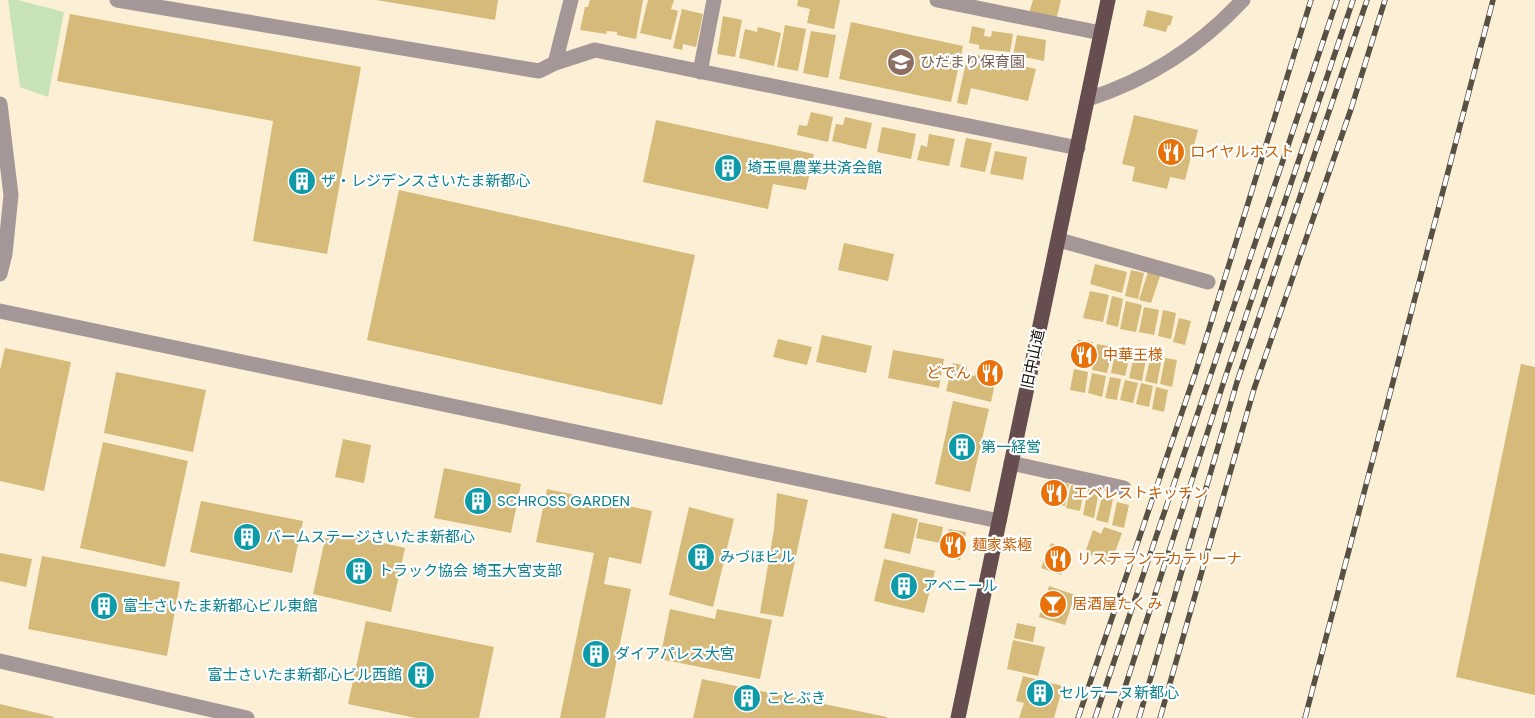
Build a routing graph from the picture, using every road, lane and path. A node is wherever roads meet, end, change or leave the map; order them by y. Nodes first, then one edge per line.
1 (117, 0) edge
2 (571, 0) edge
3 (714, 0) edge
4 (937, 0) edge
5 (1108, 0) edge
6 (1243, 0) edge
7 (1102, 33) junction
8 (555, 63) junction
9 (700, 72) junction
10 (1088, 99) junction
11 (0, 104) edge
12 (1078, 148) junction
13 (6, 193) edge
14 (1059, 240) junction
15 (0, 274) edge
16 (1208, 282) dead end
17 (0, 311) edge
18 (1011, 463) junction
19 (1124, 488) dead end
20 (999, 521) junction
21 (0, 661) edge
22 (247, 718) edge
23 (958, 718) edge

1 - 8 street
2 - 8 street
3 - 9 street
4 - 7 street
5 - 7 main road, 旧中山道
6 - 10 street
7 - 10 main road, 旧中山道
8 - 9 street
9 - 12 street
10 - 12 main road, 旧中山道
11 - 13 street
12 - 14 main road, 旧中山道
13 - 15 street
14 - 16 street
14 - 18 main road, 旧中山道
17 - 20 street
18 - 19 street
18 - 20 main road, 旧中山道
20 - 23 main road, 旧中山道
21 - 22 street

